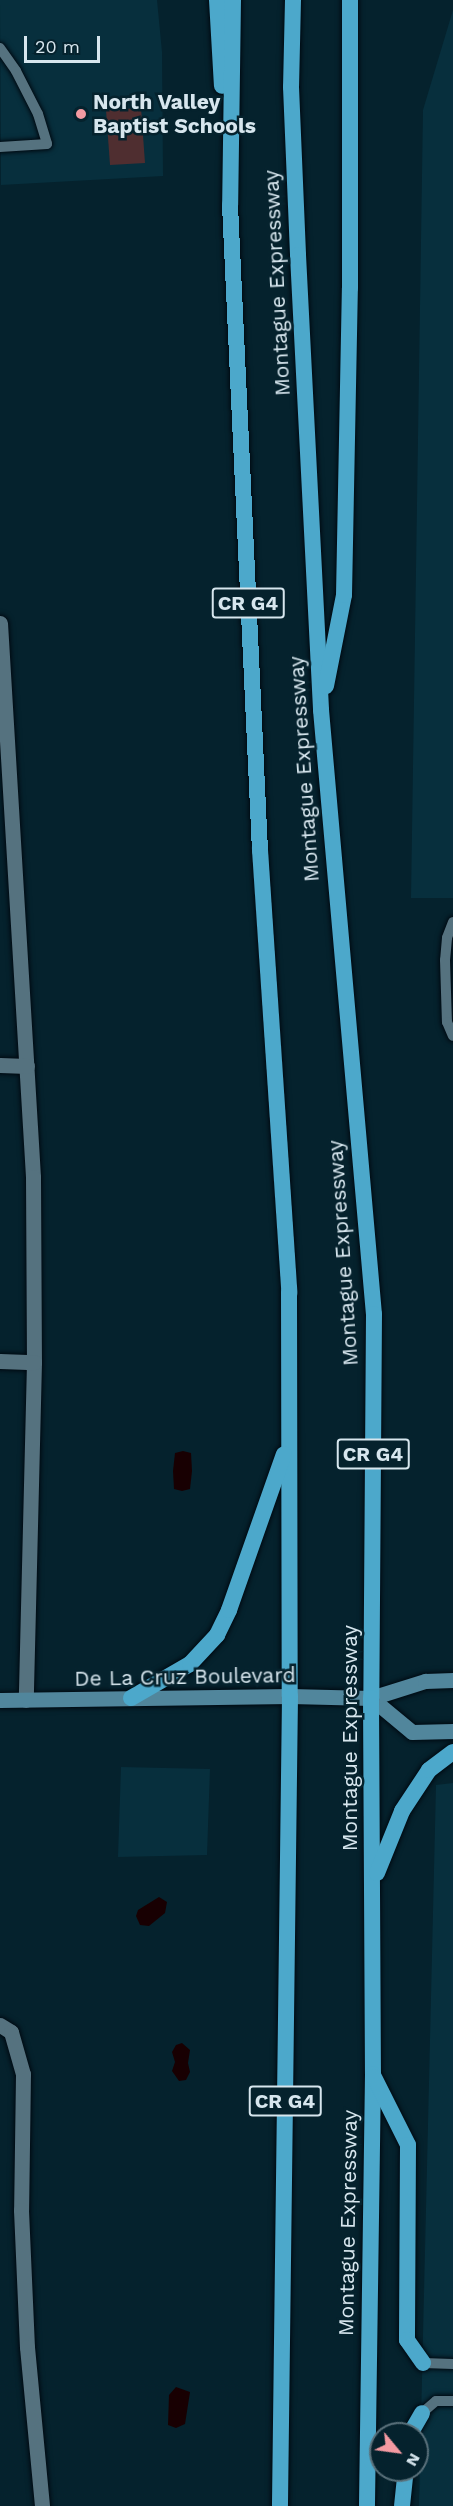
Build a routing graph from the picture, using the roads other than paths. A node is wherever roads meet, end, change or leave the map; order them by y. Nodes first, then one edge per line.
1 (217, 0) edge
2 (233, 0) edge
3 (293, 0) edge
4 (350, 0) edge
5 (0, 48) edge
6 (0, 147) edge
7 (230, 206) junction
8 (0, 623) edge
9 (321, 710) junction
10 (4, 763) edge
11 (453, 922) edge
12 (453, 1036) edge
13 (0, 1065) edge
14 (27, 1066) junction
15 (0, 1361) edge
16 (34, 1362) junction
17 (288, 1442) junction
18 (453, 1680) edge
19 (290, 1696) junction
20 (131, 1698) junction
21 (371, 1698) junction
22 (0, 1700) edge
23 (26, 1700) junction
24 (453, 1731) edge
25 (453, 1752) edge
26 (373, 1882) junction
27 (6, 2028) edge
28 (373, 2074) junction
29 (423, 2363) joint
30 (453, 2364) edge
31 (453, 2401) edge
32 (422, 2413) joint
33 (417, 2422) edge
34 (405, 2482) edge
35 (42, 2506) edge
36 (280, 2506) edge
37 (367, 2506) edge
38 (402, 2506) edge

1 - 7 highway
2 - 7 highway, Montague Expressway / CR G4
3 - 9 highway, Montague Expressway / CR G4
4 - 9 highway
5 - 6 lane
7 - 17 highway, Montague Expressway / CR G4
8 - 10 street
9 - 21 highway, Montague Expressway / CR G4
10 - 14 street
11 - 12 lane
13 - 14 street
14 - 16 street
15 - 16 street
16 - 23 street
17 - 19 highway, Montague Expressway / CR G4
17 - 20 highway
18 - 21 main road, De La Cruz Boulevard
19 - 20 main road, De La Cruz Boulevard
19 - 21 main road, De La Cruz Boulevard
19 - 36 highway, Montague Expressway / CR G4
20 - 23 main road, De La Cruz Boulevard
21 - 24 main road
21 - 26 highway, Montague Expressway / CR G4
22 - 23 main road, De La Cruz Boulevard
25 - 26 highway
26 - 28 highway, Montague Expressway / CR G4
27 - 35 street
28 - 29 highway
28 - 37 highway, Montague Expressway / CR G4
29 - 30 lane
31 - 32 lane
32 - 33 highway
34 - 38 highway

